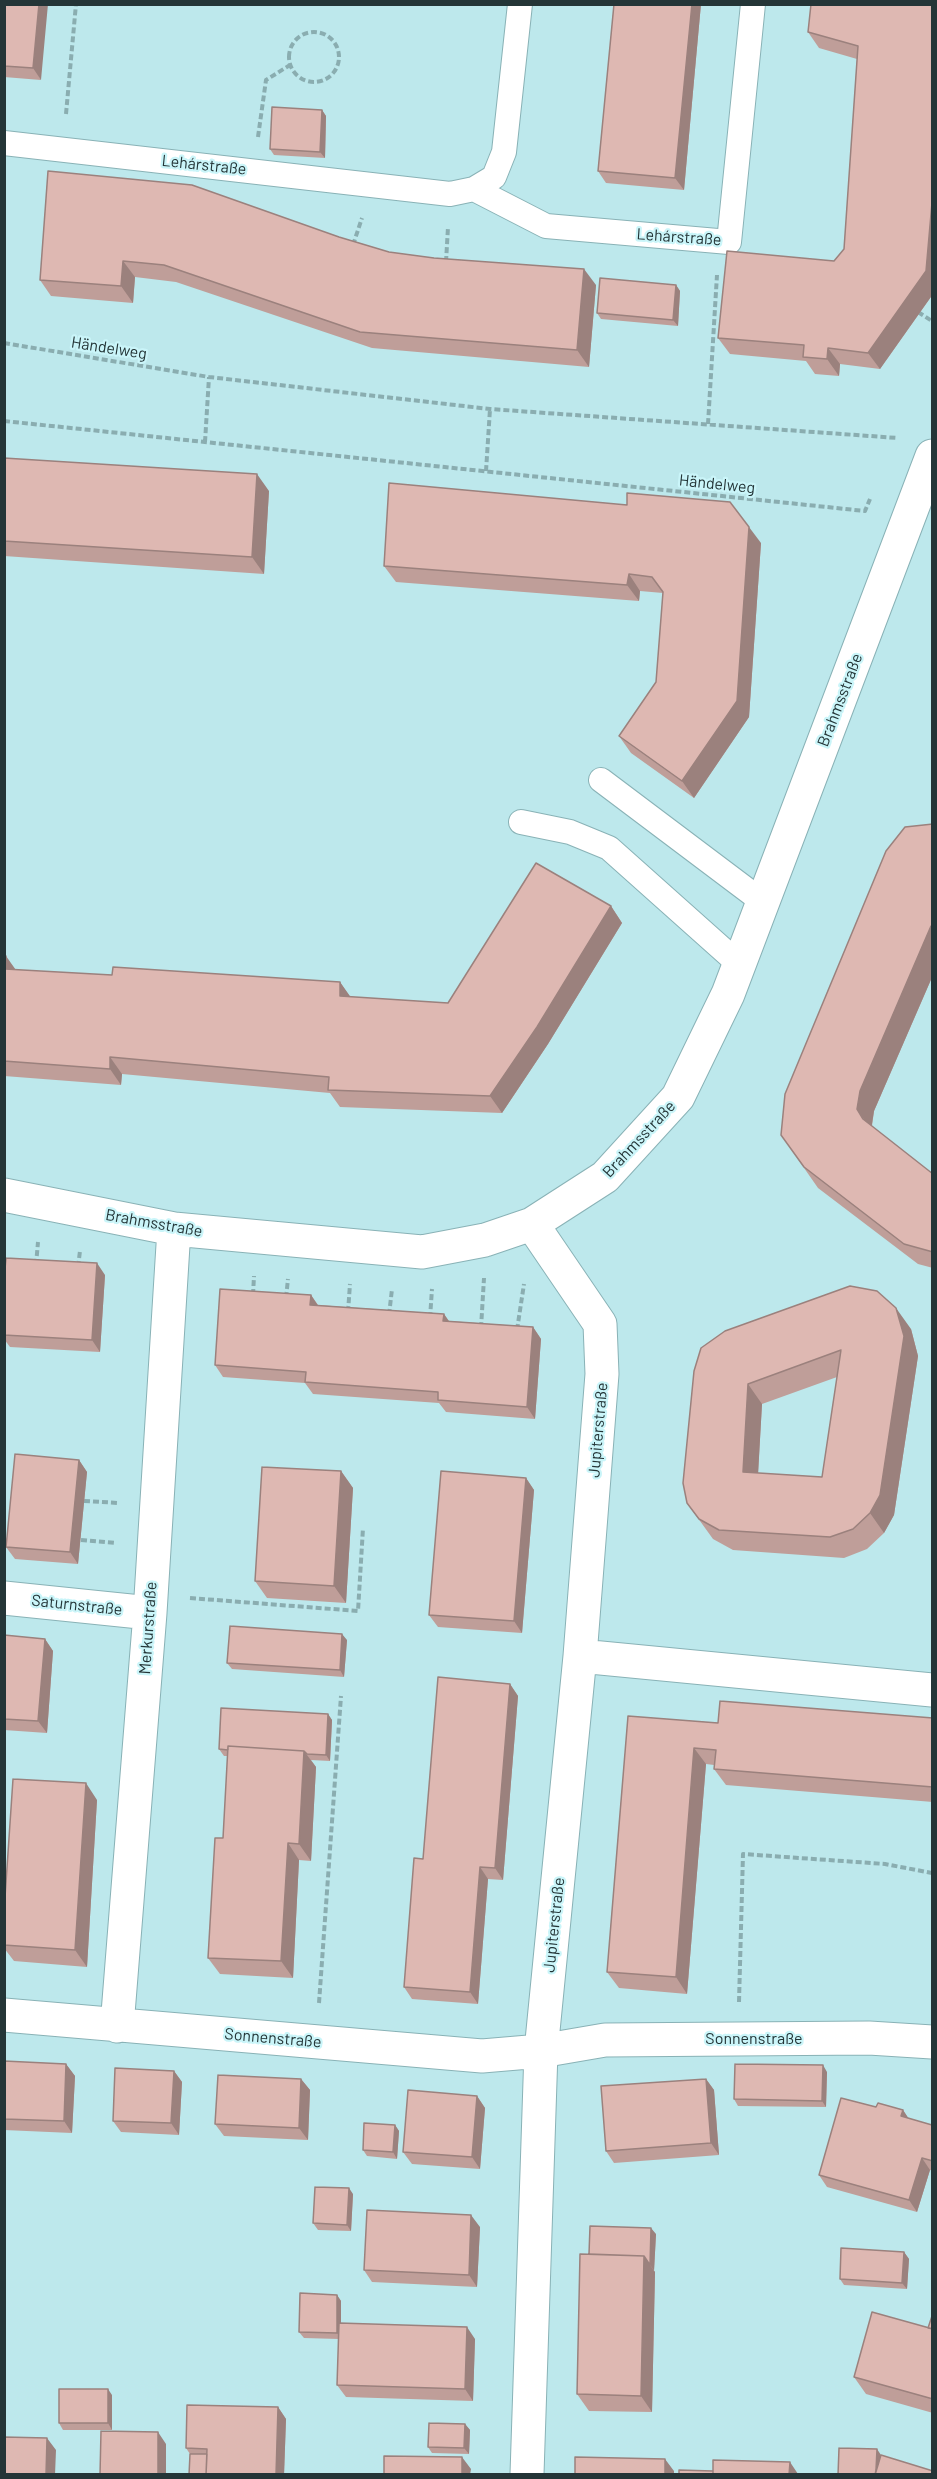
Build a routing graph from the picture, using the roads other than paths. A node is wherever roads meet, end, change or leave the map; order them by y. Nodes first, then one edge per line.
1 (520, 4) edge
2 (753, 4) edge
3 (4, 143) edge
4 (474, 189) junction
5 (933, 456) edge
6 (601, 780) dead end
7 (521, 822) dead end
8 (763, 902) junction
9 (740, 964) junction
10 (4, 1195) edge
11 (532, 1224) junction
12 (174, 1229) junction
13 (4, 1598) edge
14 (150, 1604) junction
15 (580, 1656) junction
16 (933, 1690) edge
17 (4, 2015) edge
18 (117, 2026) junction
19 (933, 2042) edge
20 (541, 2051) junction
21 (527, 2475) edge

1 - 4 lane, Lehárstraße
2 - 4 lane, Lehárstraße
3 - 4 lane, Lehárstraße
5 - 8 street, Brahmsstraße
6 - 8 lane
7 - 9 lane
8 - 9 street, Brahmsstraße
9 - 11 street, Brahmsstraße
10 - 12 street, Brahmsstraße
11 - 12 street, Brahmsstraße
11 - 15 street, Jupiterstraße
12 - 14 street, Merkurstraße
13 - 14 street, Saturnstraße
14 - 18 street, Merkurstraße
15 - 16 street
15 - 20 street, Jupiterstraße
17 - 18 street, Sonnenstraße
18 - 20 street, Sonnenstraße
19 - 20 street, Sonnenstraße
20 - 21 street

